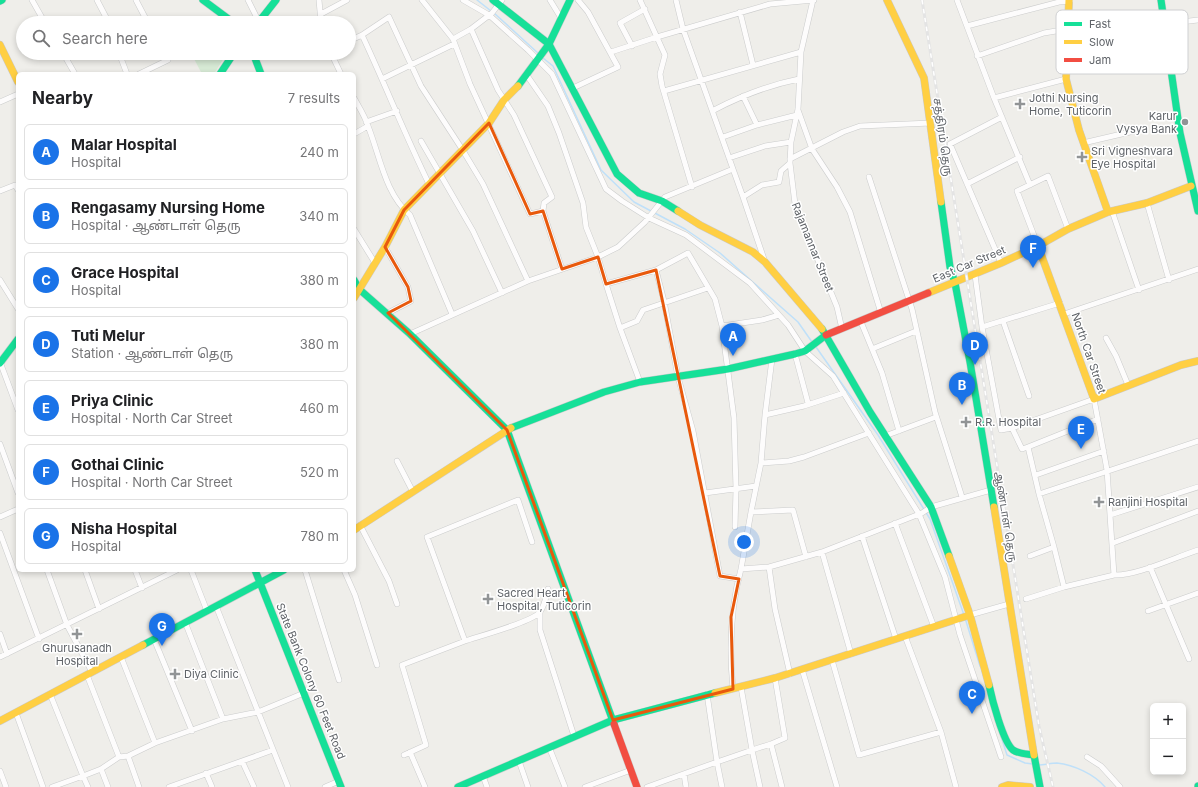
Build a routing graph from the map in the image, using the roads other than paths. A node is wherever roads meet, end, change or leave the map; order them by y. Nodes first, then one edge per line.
1 (32, 0) edge
2 (97, 0) edge
3 (136, 0) edge
4 (203, 0) edge
5 (248, 0) edge
6 (276, 0) edge
7 (319, 0) edge
8 (347, 0) edge
9 (422, 0) edge
10 (463, 0) edge
11 (550, 0) edge
12 (570, 0) edge
13 (578, 0) edge
14 (640, 0) edge
15 (676, 0) edge
16 (813, 0) edge
17 (887, 0) edge
18 (957, 0) edge
19 (1161, 0) edge
20 (1070, 1) edge
21 (770, 2) edge
22 (498, 3) edge
23 (645, 10) junction
24 (1162, 10) edge
25 (740, 12) junction
26 (321, 14) joint
27 (491, 14) junction
28 (41, 16) edge
29 (105, 16) edge
30 (144, 16) edge
31 (225, 16) edge
32 (255, 16) edge
33 (263, 16) edge
34 (561, 18) junction
35 (1198, 20) edge
36 (1188, 21) edge
37 (967, 26) junction
38 (471, 29) junction
39 (683, 29) junction
40 (1056, 31) edge
41 (362, 35) junction
42 (356, 37) edge
43 (657, 37) junction
44 (453, 42) junction
45 (548, 45) junction
46 (632, 46) junction
47 (1, 50) edge
48 (610, 52) junction
49 (801, 52) junction
50 (977, 56) junction
51 (538, 58) junction
52 (67, 60) edge
53 (122, 60) edge
54 (168, 60) edge
55 (229, 60) edge
56 (256, 60) edge
57 (334, 60) edge
58 (412, 65) junction
59 (753, 65) junction
60 (74, 72) edge
61 (126, 72) edge
62 (143, 72) edge
63 (221, 72) edge
64 (260, 72) edge
65 (340, 72) edge
66 (526, 74) junction
67 (1066, 74) edge
68 (1172, 74) edge
69 (16, 78) edge
70 (382, 79) junction
71 (799, 79) junction
72 (1066, 79) junction
73 (703, 80) junction
74 (573, 88) junction
75 (664, 91) junction
76 (16, 95) edge
77 (743, 96) junction
78 (994, 98) junction
79 (504, 100) junction
80 (0, 102) edge
81 (356, 102) edge
82 (798, 108) junction
83 (714, 110) junction
84 (397, 111) junction
85 (796, 115) junction
86 (1002, 116) junction
87 (489, 123) junction
88 (931, 123) junction
89 (367, 124) junction
90 (757, 125) junction
91 (1143, 129) dead end
92 (356, 132) edge
93 (723, 137) junction
94 (422, 141) dead end
95 (791, 142) junction
96 (1083, 143) junction
97 (462, 149) junction
98 (812, 149) junction
99 (1020, 157) junction
100 (729, 158) junction
101 (790, 161) junction
102 (733, 169) junction
103 (439, 175) junction
104 (869, 177) dead end
105 (429, 184) junction
106 (967, 184) junction
107 (1030, 184) junction
108 (1191, 186) junction
109 (16, 187) edge
110 (692, 187) junction
111 (0, 191) edge
112 (743, 197) junction
113 (660, 203) junction
114 (1146, 203) junction
115 (404, 210) junction
116 (542, 211) junction
117 (1110, 211) junction
118 (1198, 211) edge
119 (650, 216) junction
120 (1068, 229) junction
121 (356, 232) edge
122 (1038, 246) junction
123 (385, 247) junction
124 (598, 257) junction
125 (765, 262) junction
126 (375, 263) junction
127 (1001, 263) junction
128 (562, 269) junction
129 (1198, 269) edge
130 (656, 270) junction
131 (974, 275) junction
132 (0, 280) edge
133 (1169, 280) junction
134 (528, 281) junction
135 (955, 283) junction
136 (356, 284) edge
137 (606, 284) junction
138 (708, 288) junction
139 (359, 289) junction
140 (1139, 290) junction
141 (502, 292) junction
142 (356, 294) edge
143 (664, 301) junction
144 (910, 302) junction
145 (1060, 303) junction
146 (16, 306) edge
147 (388, 313) junction
148 (881, 313) junction
149 (452, 314) junction
150 (779, 314) junction
151 (1064, 314) junction
152 (1003, 321) junction
153 (861, 322) junction
154 (722, 326) junction
155 (982, 327) junction
156 (620, 328) junction
157 (842, 329) junction
158 (916, 331) junction
159 (410, 334) junction
160 (826, 337) junction
161 (1106, 338) dead end
162 (16, 342) edge
163 (872, 349) junction
164 (807, 350) junction
165 (795, 354) junction
166 (772, 360) junction
167 (1198, 361) edge
168 (0, 362) edge
169 (728, 369) junction
170 (678, 377) junction
171 (640, 382) junction
172 (1128, 385) junction
173 (844, 393) junction
174 (1029, 396) dead end
175 (1094, 399) junction
176 (808, 403) junction
177 (16, 405) edge
178 (765, 414) junction
179 (936, 417) junction
180 (1098, 418) junction
181 (1012, 428) junction
182 (507, 430) junction
183 (899, 431) junction
184 (869, 433) junction
185 (885, 436) junction
186 (1198, 441) edge
187 (0, 444) edge
188 (1028, 447) junction
189 (1104, 451) junction
190 (397, 461) dead end
191 (761, 463) junction
192 (1107, 470) junction
193 (1036, 475) junction
194 (756, 486) junction
195 (16, 488) edge
196 (1198, 488) edge
197 (736, 489) junction
198 (991, 490) junction
199 (412, 492) junction
200 (705, 493) junction
201 (1039, 494) junction
202 (962, 497) junction
203 (930, 508) junction
204 (16, 510) edge
205 (1198, 511) edge
206 (751, 512) junction
207 (921, 513) junction
208 (1110, 515) junction
209 (0, 517) edge
210 (895, 523) junction
211 (735, 527) dead end
212 (357, 528) edge
213 (0, 533) edge
214 (862, 536) junction
215 (532, 542) dead end
216 (1113, 543) junction
217 (1054, 547) junction
218 (3, 548) edge
219 (1198, 550) edge
220 (822, 552) junction
221 (1030, 556) dead end
222 (806, 557) junction
223 (769, 567) junction
224 (1150, 567) junction
225 (741, 569) junction
226 (48, 572) edge
227 (86, 572) edge
228 (135, 572) edge
229 (174, 572) edge
230 (192, 572) edge
231 (256, 572) edge
232 (280, 572) edge
233 (307, 572) edge
234 (345, 572) edge
235 (1114, 575) junction
236 (739, 579) junction
237 (260, 582) junction
238 (1064, 587) junction
239 (142, 588) junction
240 (548, 589) dead end
241 (1198, 593) edge
242 (1026, 599) dead end
243 (397, 604) dead end
244 (1009, 604) junction
245 (1166, 605) junction
246 (216, 606) junction
247 (99, 609) junction
248 (207, 611) junction
249 (1148, 611) dead end
250 (540, 613) junction
251 (964, 617) junction
252 (186, 622) junction
253 (67, 625) junction
254 (934, 627) junction
255 (0, 634) edge
256 (905, 636) junction
257 (39, 639) junction
258 (154, 639) junction
259 (896, 639) junction
260 (465, 641) junction
261 (7, 654) junction
262 (850, 654) junction
263 (0, 657) edge
264 (121, 657) junction
265 (1189, 659) dead end
266 (832, 660) junction
267 (377, 665) dead end
268 (802, 670) junction
269 (90, 673) junction
270 (790, 674) junction
271 (775, 678) junction
272 (339, 680) dead end
273 (741, 687) junction
274 (733, 689) junction
275 (304, 693) junction
276 (50, 694) junction
277 (707, 694) junction
278 (258, 712) junction
279 (16, 713) junction
280 (223, 719) junction
281 (613, 720) junction
282 (0, 721) edge
283 (192, 730) junction
284 (941, 732) junction
285 (574, 736) junction
286 (154, 743) junction
287 (771, 744) junction
288 (549, 747) junction
289 (273, 750) junction
290 (752, 750) junction
291 (410, 752) junction
292 (404, 755) dead end
293 (128, 756) junction
294 (119, 757) junction
295 (1001, 757) dead end
296 (1087, 757) dead end
297 (1035, 759) junction
298 (242, 761) junction
299 (519, 761) junction
300 (717, 762) junction
301 (101, 769) junction
302 (631, 770) junction
303 (0, 771) edge
304 (206, 774) junction
305 (684, 774) junction
306 (84, 776) junction
307 (483, 776) junction
308 (1198, 780) edge
309 (340, 784) edge
310 (466, 785) edge
311 (595, 785) edge
312 (172, 786) edge
313 (6, 787) edge
314 (43, 787) edge
315 (52, 787) edge
316 (88, 787) edge
317 (108, 787) edge
318 (139, 787) edge
319 (212, 787) edge
320 (254, 787) edge
321 (288, 787) edge
322 (325, 787) edge
323 (426, 787) edge
324 (458, 787) edge
325 (486, 787) edge
326 (528, 787) edge
327 (565, 787) edge
328 (585, 787) edge
329 (637, 787) edge
330 (647, 787) edge
331 (686, 787) edge
332 (722, 787) edge
333 (760, 787) edge
334 (782, 787) edge
335 (837, 787) edge
336 (956, 787) edge
337 (1002, 787) edge
338 (1030, 787) edge
339 (1040, 787) edge
340 (1120, 787) edge
341 (1197, 787) edge

1 - 28 street
2 - 29 street
3 - 30 street
4 - 31 street
5 - 32 street
6 - 33 street
7 - 26 street
8 - 26 street
9 - 44 street
10 - 27 street
11 - 34 street
12 - 34 street
13 - 48 street
14 - 23 street
15 - 39 street
16 - 21 street
16 - 49 street
17 - 88 street, சத்திரம் தெரு
18 - 37 street
19 - 24 street
20 - 37 street
21 - 25 street
22 - 27 street
22 - 45 street
23 - 43 street
23 - 46 street
25 - 39 street
25 - 59 street
27 - 38 street
27 - 51 street
34 - 45 street
35 - 36 street
37 - 50 street
38 - 44 street
38 - 79 street
39 - 43 street
39 - 73 street
40 - 50 street
41 - 42 street
41 - 58 street
41 - 70 street
43 - 46 street
43 - 75 street
44 - 58 street
44 - 87 street
45 - 51 street
45 - 74 street
46 - 48 street
47 - 69 street
48 - 74 street
49 - 59 street
49 - 71 street
50 - 78 street
51 - 66 street
51 - 119 street
52 - 60 street
53 - 61 street
54 - 62 street
55 - 63 street
56 - 64 street
57 - 65 street
58 - 70 street
58 - 97 street
59 - 73 street
66 - 79 street
66 - 124 street
67 - 72 street
68 - 108 street
70 - 84 street
71 - 77 street
71 - 82 street
72 - 78 street
72 - 96 street
73 - 75 street
73 - 83 street
74 - 113 street
75 - 110 street
76 - 80 street
77 - 83 street
77 - 90 street
78 - 86 street
79 - 87 street
79 - 116 street
81 - 89 street
82 - 85 street, Rajamannar Street
82 - 98 street
83 - 93 street
84 - 89 street
84 - 105 street
85 - 90 street
85 - 95 street, Rajamannar Street
86 - 99 street
86 - 106 street
87 - 97 street
87 - 116 street
88 - 98 street
88 - 135 street, சத்திரம் தெரு
89 - 92 street
89 - 115 street
90 - 93 street
91 - 96 street
93 - 100 street
94 - 103 street
95 - 100 street
95 - 101 street, Rajamannar Street
96 - 117 street
97 - 103 street
97 - 134 street
98 - 101 street
98 - 148 street
99 - 106 street
99 - 107 street
100 - 102 street
101 - 112 street
101 - 157 street, Rajamannar Street
102 - 110 street
102 - 112 street
103 - 105 street
103 - 141 street
104 - 144 street
105 - 115 street
106 - 127 street
107 - 120 street
107 - 122 street
108 - 114 street, East Car Street
108 - 118 street
109 - 111 street
110 - 113 street
112 - 125 street
113 - 119 street
113 - 125 street
114 - 117 street, East Car Street
114 - 133 street
115 - 123 street
115 - 149 street
116 - 128 street
117 - 120 street, East Car Street
117 - 140 street
119 - 124 street
119 - 150 street
120 - 122 street, East Car Street
121 - 126 street
122 - 127 street, East Car Street
122 - 145 street, North Car Street
123 - 126 street
123 - 147 street
124 - 128 street
124 - 137 street
125 - 160 street
126 - 139 street
127 - 131 street, East Car Street
128 - 134 street
129 - 133 street
130 - 137 street
130 - 138 street
130 - 143 street
131 - 135 street, East Car Street
131 - 155 street
132 - 146 street
133 - 140 street
134 - 141 street
135 - 144 street, East Car Street
135 - 198 street, ஆண்டாள் தெரு
136 - 139 street
137 - 156 street
138 - 143 street
138 - 154 street
139 - 142 street
139 - 147 street
140 - 151 street
141 - 149 street
143 - 156 street
143 - 170 street
144 - 148 street, East Car Street
144 - 158 street
145 - 151 street, North Car Street
145 - 152 street
147 - 159 street
148 - 153 street, East Car Street
149 - 159 street
150 - 154 street
150 - 164 street
151 - 175 street, North Car Street
152 - 155 street
152 - 174 street
153 - 157 street, East Car Street
153 - 163 street
154 - 169 street
155 - 181 street
156 - 171 street
157 - 160 street, East Car Street
158 - 163 street
158 - 179 street
159 - 182 street
160 - 164 street, East Car Street
160 - 185 street
161 - 172 street
162 - 168 street
163 - 183 street
164 - 165 street, East Car Street
164 - 173 street
165 - 166 street, East Car Street
165 - 176 street
166 - 169 street, East Car Street
166 - 178 street
167 - 172 street
168 - 177 street
169 - 170 street, East Car Street
169 - 197 street
170 - 171 street, East Car Street
170 - 200 street
171 - 182 street, East Car Street
172 - 175 street
173 - 176 street
173 - 184 street
175 - 180 street, North Car Street
175 - 181 street
176 - 178 street
178 - 191 street
179 - 183 street
179 - 202 street
180 - 188 street
180 - 189 street, North Car Street
181 - 188 street
182 - 199 street, East Car Street
182 - 281 street
183 - 185 street
184 - 191 street
184 - 207 street
185 - 203 street
186 - 192 street
187 - 195 street
188 - 193 street
189 - 192 street, North Car Street
189 - 193 street
190 - 199 street
191 - 194 street
192 - 201 street
192 - 208 street, North Car Street
193 - 201 street
194 - 197 street
194 - 206 street
196 - 208 street
197 - 200 street
197 - 211 street
198 - 202 street
198 - 244 street, ஆண்டாள் தெரு
199 - 212 street, East Car Street
200 - 236 street
201 - 217 street
202 - 203 street
203 - 207 street
203 - 251 street
204 - 209 street
205 - 216 street
206 - 222 street
206 - 225 street
207 - 210 street
207 - 251 street
208 - 216 street, North Car Street
210 - 214 street
210 - 254 street
212 - 243 street
213 - 218 street
214 - 220 street
214 - 259 street
215 - 260 street
216 - 235 street, North Car Street
217 - 221 street
217 - 238 street
218 - 257 street
219 - 224 street
220 - 222 street
220 - 262 street
222 - 223 street
223 - 225 street
223 - 270 street
224 - 235 street
224 - 245 street
225 - 236 street
226 - 253 street
227 - 247 street
228 - 239 street
229 - 239 street
230 - 248 street
231 - 237 street, State Bank Colony 60 Feet Road
232 - 237 street
233 - 272 street
234 - 267 street
235 - 238 street
236 - 274 street
237 - 246 street
237 - 275 street, State Bank Colony 60 Feet Road
238 - 242 street
239 - 247 street
240 - 250 street
241 - 245 street
244 - 251 street
244 - 297 street, ஆண்டாள் தெரு
245 - 249 street
245 - 265 street
246 - 248 street
246 - 278 street
247 - 253 street
248 - 252 street
250 - 260 street
250 - 285 street
251 - 254 street
251 - 295 street
251 - 297 street
252 - 258 street
252 - 280 street
253 - 257 street
253 - 269 street
254 - 256 street
255 - 261 street
256 - 259 street
256 - 284 street
257 - 261 street
258 - 264 street
258 - 283 street
259 - 262 street
260 - 291 street
261 - 263 street
262 - 266 street
264 - 269 street
264 - 286 street
266 - 268 street
266 - 284 street
268 - 270 street
268 - 335 street
269 - 276 street
269 - 294 street
270 - 271 street
271 - 273 street
271 - 287 street
273 - 274 street
273 - 290 street
274 - 277 street
275 - 278 street
275 - 309 street, State Bank Colony 60 Feet Road
276 - 279 street
276 - 306 street
277 - 281 street
277 - 300 street
278 - 280 street
278 - 289 street
279 - 282 street
279 - 314 street
280 - 283 street
281 - 285 street
281 - 302 street
283 - 286 street
284 - 336 street
285 - 288 street
286 - 293 street
287 - 290 street
287 - 334 street
288 - 299 street
288 - 327 street
289 - 298 street
289 - 321 street
290 - 300 street
290 - 333 street
291 - 292 street
291 - 323 street
293 - 294 street
293 - 318 street
294 - 301 street
296 - 340 street
297 - 339 street, ஆண்டாள் தெரு
298 - 304 street
298 - 320 street
299 - 307 street
299 - 326 street
300 - 305 street
300 - 332 street
301 - 306 street
301 - 317 street
302 - 311 street
302 - 329 street
303 - 313 street
304 - 312 street
304 - 319 street
305 - 330 street
305 - 331 street
306 - 315 street
306 - 316 street
307 - 310 street
307 - 325 street
308 - 341 street
309 - 322 street
310 - 324 street
311 - 328 street
337 - 338 street

